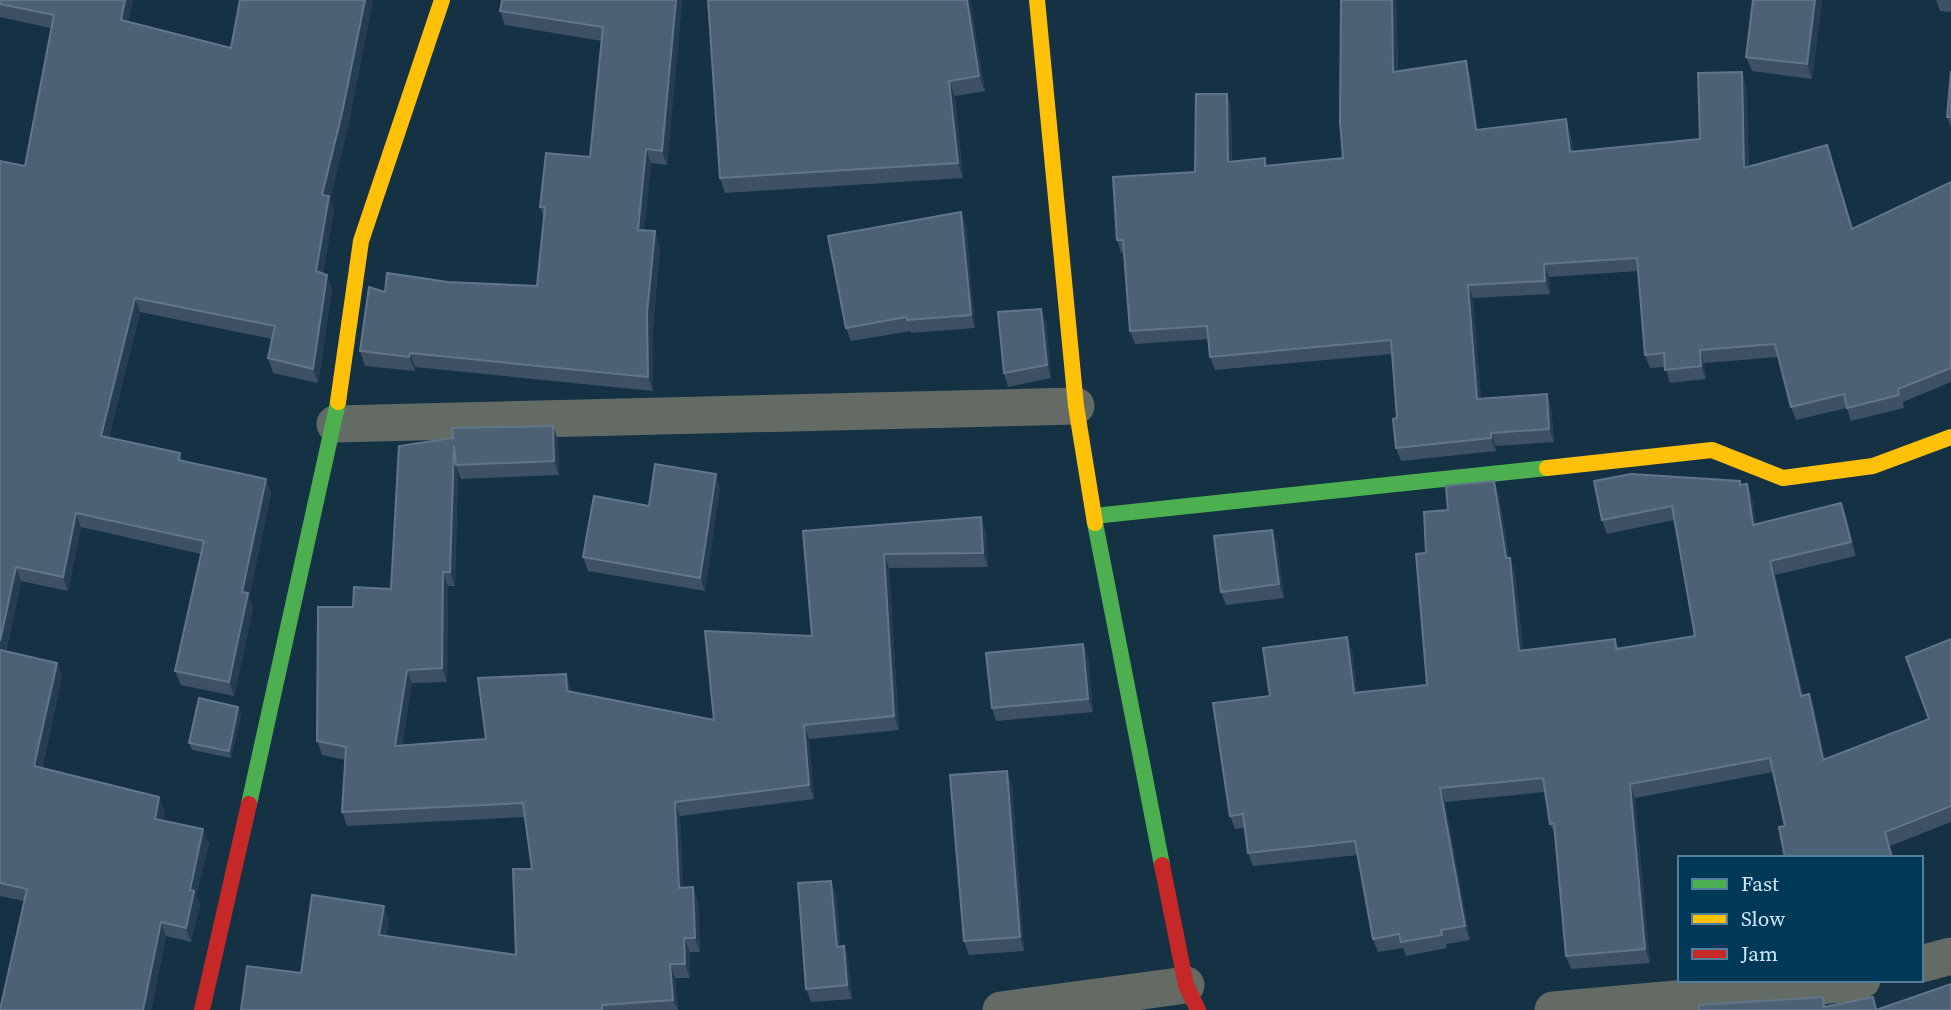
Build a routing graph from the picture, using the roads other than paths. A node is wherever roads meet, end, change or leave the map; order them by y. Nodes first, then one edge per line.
1 (442, 0) edge
2 (1037, 0) edge
3 (1076, 406) junction
4 (335, 425) junction
5 (1951, 438) edge
6 (1094, 516) junction
7 (1951, 956) edge
8 (1923, 963) edge
9 (1855, 982) edge
10 (1192, 997) edge
11 (202, 1010) edge
12 (1001, 1010) edge
13 (1553, 1010) edge

1 - 4 street
2 - 3 street
3 - 4 street
3 - 6 street
4 - 11 street
5 - 6 street
6 - 10 street
7 - 8 street
9 - 13 street
10 - 12 street

